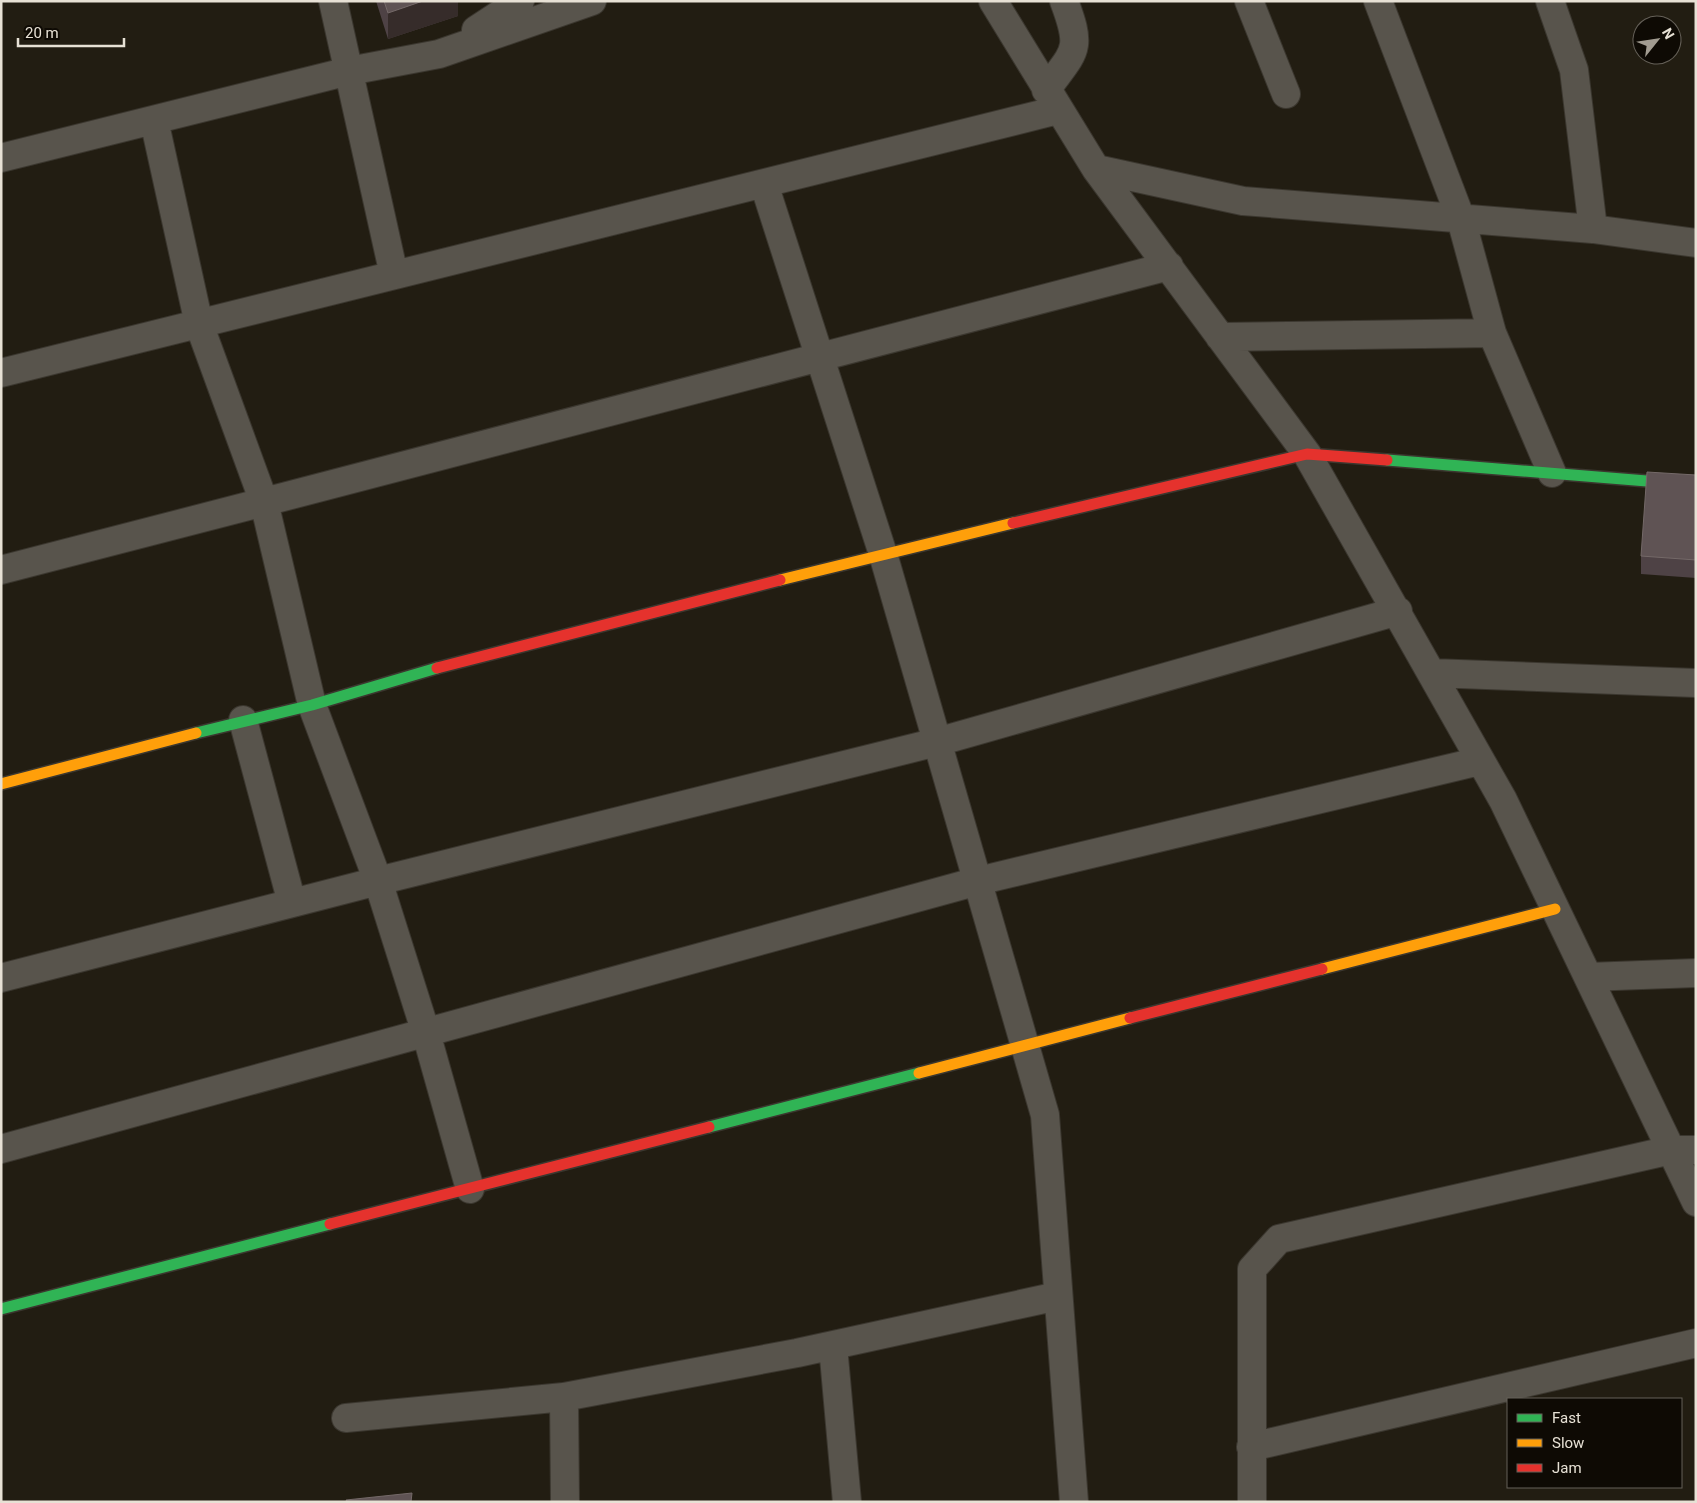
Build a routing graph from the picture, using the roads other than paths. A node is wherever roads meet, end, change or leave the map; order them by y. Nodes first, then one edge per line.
1 (333, 1) edge
2 (520, 1) edge
3 (592, 1) edge
4 (993, 1) edge
5 (1064, 1) edge
6 (1249, 1) edge
7 (1378, 1) edge
8 (1550, 1) edge
9 (439, 54) junction
10 (349, 71) junction
11 (1286, 94) dead end
12 (1052, 100) junction
13 (154, 120) junction
14 (1, 158) edge
15 (1096, 168) junction
16 (764, 184) junction
17 (1461, 219) junction
18 (1593, 229) junction
19 (1696, 243) edge
20 (1170, 266) junction
21 (394, 275) junction
22 (199, 324) junction
23 (1492, 333) junction
24 (1220, 337) junction
25 (820, 357) junction
26 (1, 373) edge
27 (1307, 454) junction
28 (1552, 473) junction
29 (1696, 485) edge
30 (264, 502) junction
31 (883, 554) junction
32 (1, 570) edge
33 (1398, 611) junction
34 (1432, 672) junction
35 (1696, 683) edge
36 (312, 705) junction
37 (243, 720) junction
38 (937, 742) junction
39 (1480, 761) junction
40 (1, 784) edge
41 (378, 881) junction
42 (978, 881) junction
43 (292, 903) junction
44 (1555, 909) junction
45 (1696, 973) edge
46 (1588, 977) junction
47 (1, 978) edge
48 (426, 1033) junction
49 (1024, 1045) junction
50 (1, 1149) edge
51 (1683, 1150) edge
52 (470, 1189) junction
53 (1696, 1202) edge
54 (1058, 1296) junction
55 (1, 1309) edge
56 (1696, 1343) edge
57 (833, 1346) junction
58 (564, 1397) junction
59 (346, 1418) dead end
60 (1251, 1447) junction
61 (566, 1502) edge
62 (847, 1502) edge
63 (1074, 1502) edge
64 (1252, 1502) edge

1 - 10 street
2 - 9 street
3 - 9 street
4 - 12 street
5 - 12 street
6 - 11 street
7 - 17 street
8 - 18 street
9 - 10 street
10 - 13 street
10 - 21 street
12 - 15 street
12 - 16 street
13 - 14 street
13 - 22 street
15 - 17 street
15 - 20 street
16 - 21 street
16 - 25 street
17 - 18 street
17 - 23 street
18 - 19 street
20 - 24 street
20 - 25 street
21 - 22 street
22 - 26 street
22 - 30 street
23 - 24 street
23 - 28 street
24 - 27 street
25 - 30 street
25 - 31 street
27 - 28 street
27 - 31 street
27 - 33 street
28 - 29 street
30 - 32 street
30 - 36 street
31 - 36 street
31 - 38 street
33 - 34 street
33 - 38 street
34 - 35 street
34 - 39 street
36 - 37 street
36 - 41 street
37 - 40 street
37 - 43 street
38 - 41 street
38 - 42 street
39 - 42 street
39 - 44 street
41 - 43 street
41 - 48 street
42 - 48 street
42 - 49 street
43 - 47 street
44 - 46 street
44 - 49 street
45 - 46 street
46 - 51 street
48 - 50 street
48 - 52 street
49 - 52 street
49 - 54 street
51 - 53 street
51 - 60 street
52 - 55 street
54 - 57 street
54 - 63 street
56 - 60 street
57 - 58 street
57 - 62 street
58 - 59 street
58 - 61 street
60 - 64 street

